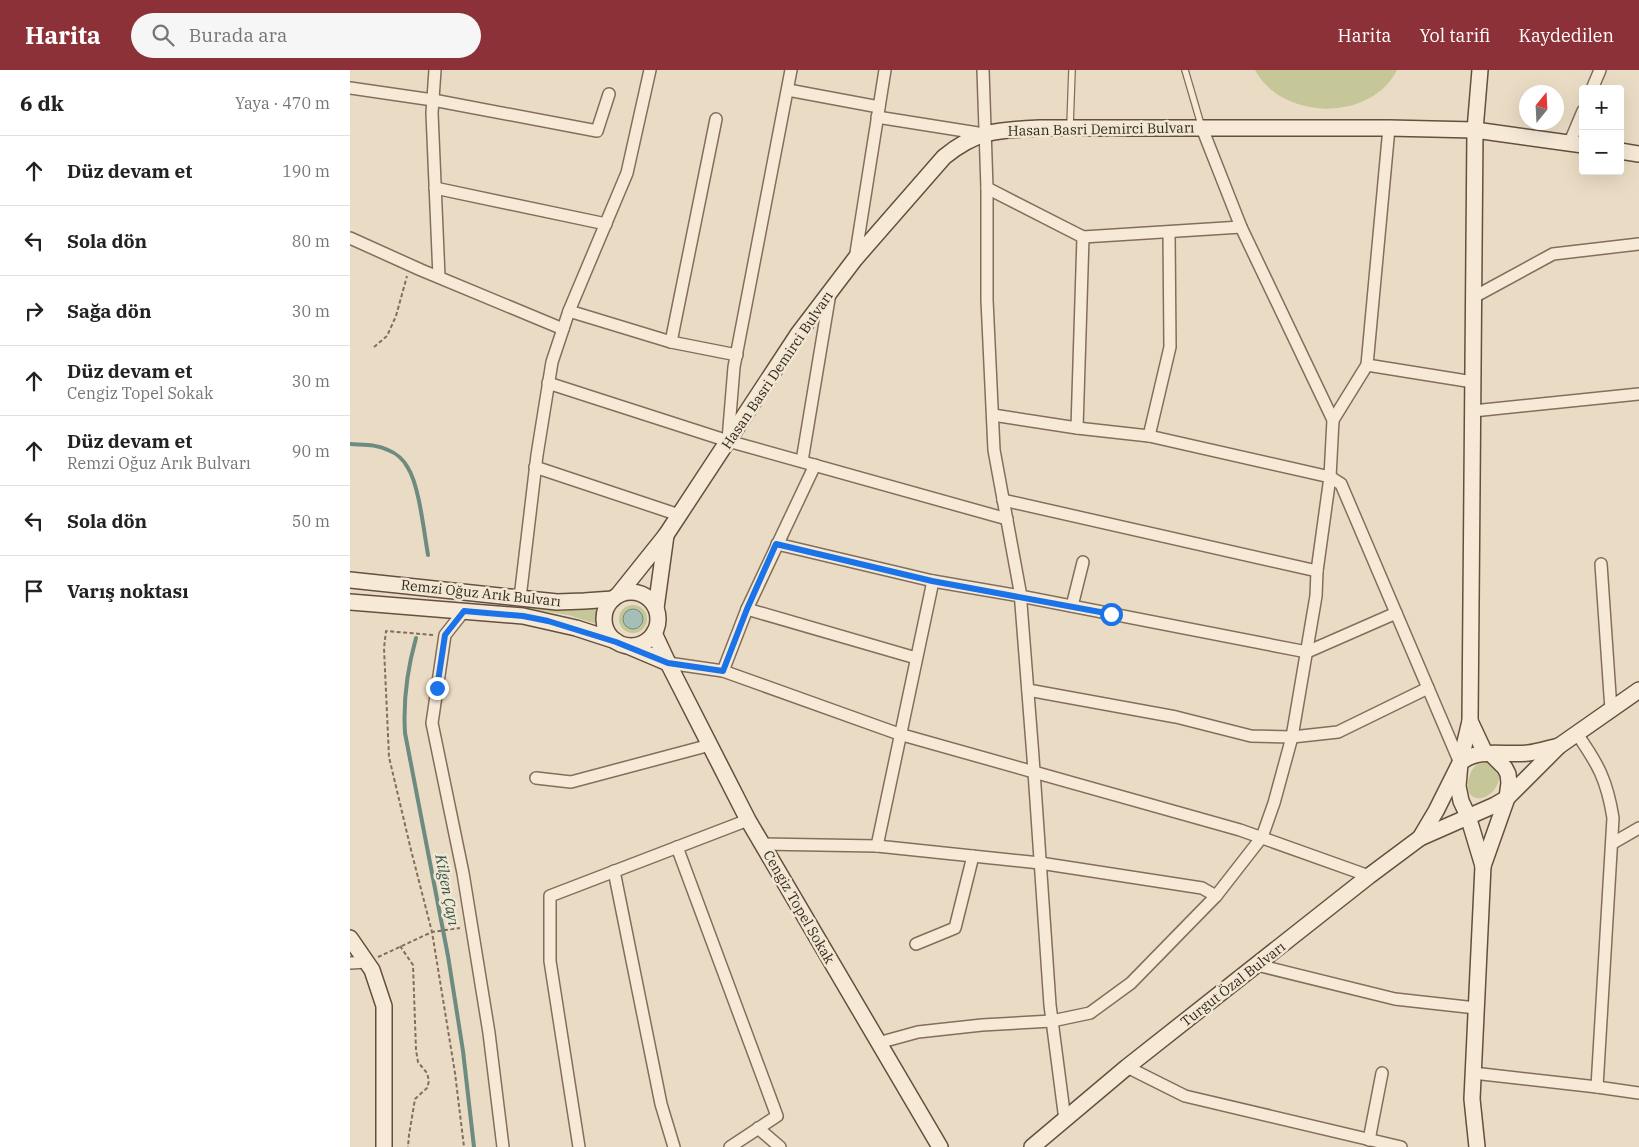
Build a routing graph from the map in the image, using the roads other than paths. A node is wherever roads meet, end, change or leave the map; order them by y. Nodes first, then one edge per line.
1 (435, 70) edge
2 (650, 70) edge
3 (792, 70) edge
4 (885, 70) edge
5 (983, 70) edge
6 (1072, 70) edge
7 (1185, 70) edge
8 (1480, 70) edge
9 (1600, 70) edge
10 (1594, 85) edge
11 (350, 88) edge
12 (788, 90) junction
13 (609, 94) dead end
14 (433, 100) junction
15 (878, 112) junction
16 (716, 118) dead end
17 (1070, 128) junction
18 (1202, 128) junction
19 (1389, 128) junction
20 (1579, 129) edge
21 (1475, 130) junction
22 (984, 134) junction
23 (1576, 143) edge
24 (1624, 152) edge
25 (1639, 154) edge
26 (435, 188) junction
27 (987, 188) junction
28 (606, 224) junction
29 (1241, 227) junction
30 (1169, 232) junction
31 (1083, 237) junction
32 (350, 238) edge
33 (1639, 244) edge
34 (855, 259) junction
35 (439, 278) junction
36 (830, 291) junction
37 (1474, 297) junction
38 (570, 311) junction
39 (563, 329) junction
40 (671, 342) junction
41 (737, 355) junction
42 (1367, 365) junction
43 (1473, 382) junction
44 (548, 383) junction
45 (1639, 394) edge
46 (1473, 412) junction
47 (993, 415) junction
48 (1333, 420) junction
49 (1077, 428) junction
50 (1149, 436) junction
51 (728, 441) junction
52 (802, 461) junction
53 (815, 464) junction
54 (535, 468) junction
55 (1330, 477) junction
56 (1003, 500) junction
57 (679, 515) junction
58 (1007, 519) junction
59 (666, 535) junction
60 (776, 544) junction
61 (1083, 562) dead end
62 (1601, 564) dead end
63 (1317, 571) junction
64 (350, 580) edge
65 (932, 581) junction
66 (1020, 596) junction
67 (615, 597) junction
68 (520, 598) junction
69 (350, 602) edge
70 (1072, 606) junction
71 (656, 608) junction
72 (747, 609) junction
73 (464, 611) junction
74 (1396, 612) junction
75 (654, 634) junction
76 (620, 643) junction
77 (1307, 652) junction
78 (916, 658) junction
79 (668, 663) junction
80 (723, 671) junction
81 (1428, 688) junction
82 (1028, 690) junction
83 (1639, 690) edge
84 (1611, 710) junction
85 (1470, 721) junction
86 (899, 734) junction
87 (1577, 734) junction
88 (1292, 737) junction
89 (710, 745) junction
90 (1559, 746) junction
91 (1488, 754) junction
92 (1460, 763) junction
93 (1034, 772) junction
94 (536, 778) dead end
95 (1507, 798) junction
96 (1468, 816) junction
97 (748, 820) junction
98 (1639, 828) edge
99 (1262, 838) junction
100 (1420, 838) junction
101 (1612, 843) junction
102 (762, 844) junction
103 (877, 846) junction
104 (677, 847) junction
105 (973, 856) junction
106 (1040, 863) junction
107 (1483, 866) junction
108 (614, 871) junction
109 (1369, 876) junction
110 (1216, 896) junction
111 (350, 938) edge
112 (916, 944) dead end
113 (366, 962) junction
114 (350, 963) edge
115 (1257, 965) junction
116 (1476, 1008) junction
117 (1052, 1020) junction
118 (878, 1043) junction
119 (1127, 1067) junction
120 (1382, 1073) dead end
121 (1473, 1073) junction
122 (1598, 1087) junction
123 (1639, 1093) edge
124 (1065, 1120) junction
125 (758, 1128) junction
126 (1369, 1140) junction
127 (1044, 1141) edge
128 (384, 1147) edge
129 (503, 1147) edge
130 (579, 1147) edge
131 (674, 1147) edge
132 (730, 1147) edge
133 (780, 1147) edge
134 (940, 1147) edge
135 (1032, 1147) edge
136 (1401, 1147) edge
137 (1477, 1147) edge

1 - 14 street
2 - 28 street
3 - 12 street
4 - 15 street
5 - 22 street
6 - 17 lane
7 - 18 lane
8 - 21 main road
9 - 10 street
11 - 14 street
12 - 15 street
12 - 41 street
13 - 14 street
14 - 26 street
15 - 22 street
15 - 34 street
16 - 40 street
17 - 18 main road, Hasan Basri Demirci Bulvarı
17 - 22 main road, Hasan Basri Demirci Bulvarı
18 - 19 main road, Hasan Basri Demirci Bulvarı
18 - 29 street
19 - 21 main road, Hasan Basri Demirci Bulvarı
19 - 42 street
20 - 23 street
21 - 23 main road, Hasan Basri Demirci Bulvarı
21 - 37 main road
22 - 27 street
22 - 34 main road, Hasan Basri Demirci Bulvarı
24 - 25 main road
26 - 28 street
26 - 35 street
27 - 31 street
27 - 47 street
28 - 38 street
29 - 30 street
29 - 48 street
30 - 31 street
30 - 50 street
31 - 49 street
32 - 35 street
33 - 37 street
34 - 36 main road, Hasan Basri Demirci Bulvarı
35 - 39 street
36 - 51 main road, Hasan Basri Demirci Bulvarı
36 - 52 street
37 - 43 main road
38 - 39 street
38 - 40 street
39 - 44 street
40 - 41 street
41 - 51 street
42 - 43 street
42 - 48 street
43 - 46 main road
44 - 51 street
44 - 54 street
45 - 46 street
46 - 85 main road
47 - 49 street
47 - 56 street
48 - 55 street
49 - 50 street
50 - 55 street
51 - 52 street
51 - 57 main road, Hasan Basri Demirci Bulvarı
52 - 53 street
53 - 58 street
53 - 60 street
54 - 57 street
54 - 68 street
55 - 63 street
55 - 74 street
56 - 58 street
56 - 63 street
57 - 59 main road, Hasan Basri Demirci Bulvarı
58 - 66 street
59 - 67 main road, Hasan Basri Demirci Bulvarı
59 - 71 main road, Hasan Basri Demirci Bulvarı
60 - 65 street
60 - 72 street
61 - 70 street
62 - 84 street
63 - 77 street
64 - 68 main road, Remzi Oğuz Arık Bulvarı
65 - 66 street
65 - 78 street
66 - 70 street
66 - 82 street
67 - 68 main road, Remzi Oğuz Arık Bulvarı
67 - 71 main road, Remzi Oğuz Arık Bulvarı
67 - 76 main road
69 - 73 main road, Remzi Oğuz Arık Bulvarı
70 - 77 street
71 - 75 main road
72 - 78 street
72 - 80 street
73 - 76 main road, Remzi Oğuz Arık Bulvarı
73 - 129 street
74 - 77 street
74 - 81 street
75 - 76 main road, Remzi Oğuz Arık Bulvarı
75 - 79 main road, Cengiz Topel Sokak
76 - 79 main road
77 - 88 street
78 - 86 street
79 - 80 street
79 - 89 main road, Cengiz Topel Sokak
80 - 86 street
81 - 88 street
81 - 92 street
82 - 88 street
82 - 93 street
83 - 84 main road, Turgut Özal Bulvarı
84 - 87 main road, Turgut Özal Bulvarı
85 - 91 main road
85 - 92 main road
86 - 93 street
86 - 103 street
87 - 90 main road, Turgut Özal Bulvarı
87 - 101 street
88 - 99 street
89 - 94 street
89 - 97 main road, Cengiz Topel Sokak
90 - 91 main road, Turgut Özal Bulvarı
90 - 95 main road, Turgut Özal Bulvarı
91 - 92 main road, Turgut Özal Bulvarı
91 - 95 main road
92 - 96 main road
92 - 100 main road, Turgut Özal Bulvarı
93 - 99 street
93 - 106 street
95 - 96 main road, Turgut Özal Bulvarı
95 - 107 main road
96 - 100 main road, Turgut Özal Bulvarı
96 - 107 main road
97 - 102 main road, Cengiz Topel Sokak
97 - 104 street
98 - 101 street
99 - 109 street
99 - 110 street
100 - 109 main road, Turgut Özal Bulvarı
101 - 122 street
102 - 103 street
102 - 118 main road, Cengiz Topel Sokak
103 - 105 street
104 - 108 street
104 - 125 street
105 - 106 street
105 - 112 street
106 - 110 street
106 - 117 street
107 - 116 main road
108 - 130 street
108 - 131 street
109 - 115 main road, Turgut Özal Bulvarı
110 - 117 street
111 - 113 main road
113 - 114 street
113 - 128 main road
115 - 116 street
115 - 119 main road, Turgut Özal Bulvarı
116 - 121 main road
117 - 118 street
117 - 124 street
118 - 134 main road, Cengiz Topel Sokak
119 - 124 main road, Turgut Özal Bulvarı
119 - 126 street
120 - 126 street
121 - 122 street
121 - 137 main road
122 - 123 street
124 - 127 main road, Turgut Özal Bulvarı
125 - 132 street
125 - 133 street
126 - 136 street
127 - 135 main road, Turgut Özal Bulvarı

